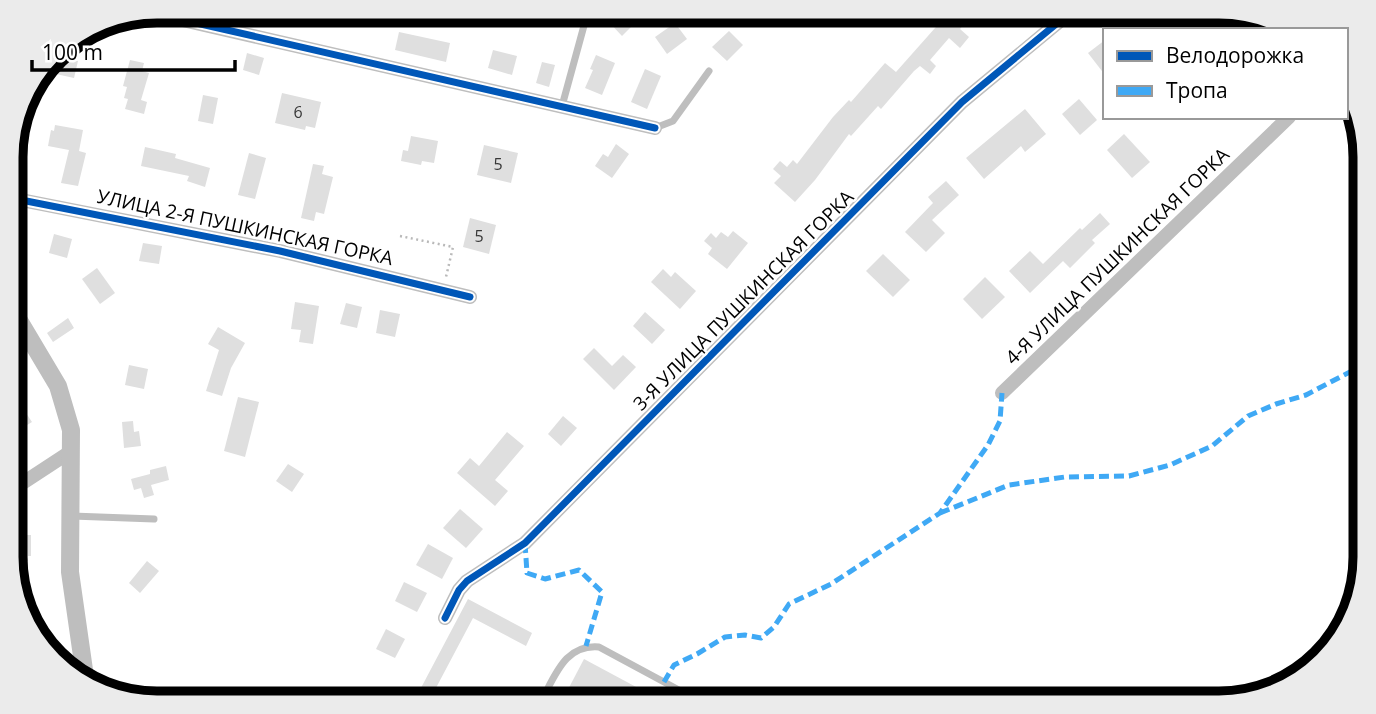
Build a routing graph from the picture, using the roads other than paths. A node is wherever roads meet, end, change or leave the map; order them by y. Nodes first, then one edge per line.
1 (196, 23) edge
2 (584, 23) edge
3 (1057, 23) edge
4 (709, 72) dead end
5 (562, 106) junction
6 (1287, 119) edge
7 (655, 128) joint
8 (23, 200) edge
9 (470, 297) dead end
10 (23, 327) edge
11 (1002, 393) dead end
12 (70, 452) junction
13 (23, 484) edge
14 (71, 516) junction
15 (154, 519) dead end
16 (445, 618) dead end
17 (84, 669) edge
18 (547, 691) edge
19 (681, 691) edge

1 - 5 street
2 - 5 lane
3 - 16 street, 3-Я УЛИЦА ПУШКИНСКАЯ ГОРКА
4 - 7 lane
5 - 7 street
6 - 11 street, 4-Я УЛИЦА ПУШКИНСКАЯ ГОРКА
8 - 9 street, УЛИЦА 2-Я ПУШКИНСКАЯ ГОРКА
10 - 12 street
12 - 13 street
12 - 14 street
14 - 15 lane
14 - 17 street
18 - 19 lane

